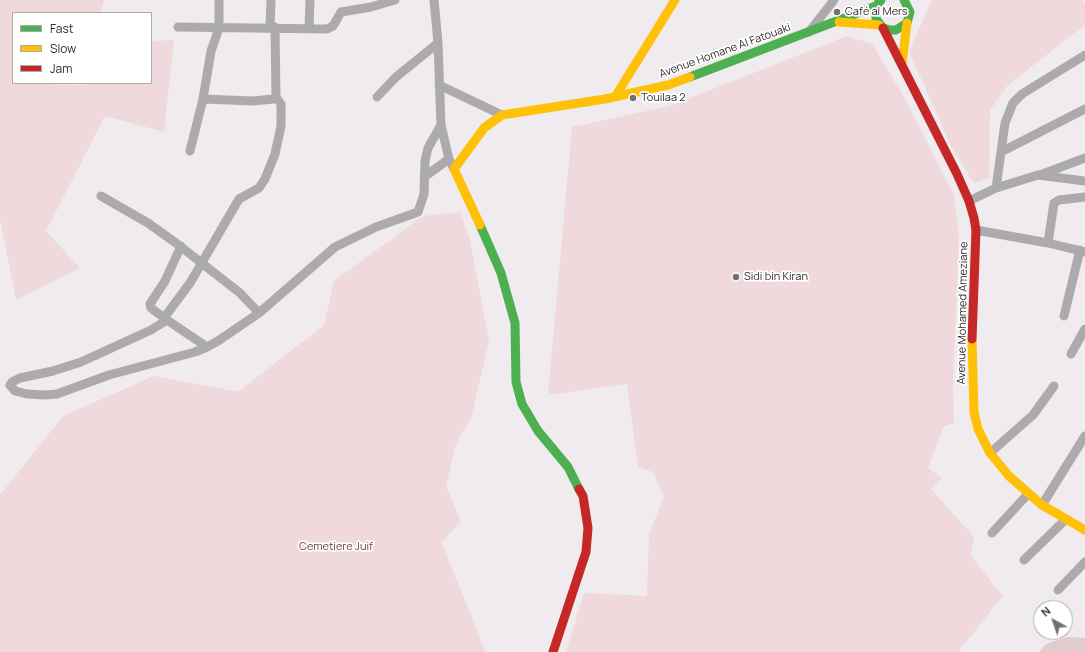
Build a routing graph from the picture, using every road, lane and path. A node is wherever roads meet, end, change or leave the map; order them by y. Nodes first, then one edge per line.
1 (219, 0) edge
2 (271, 0) edge
3 (310, 0) edge
4 (395, 0) edge
5 (674, 0) edge
6 (834, 0) edge
7 (437, 2) edge
8 (909, 2) edge
9 (878, 3) edge
10 (836, 22) junction
11 (907, 23) junction
12 (881, 26) junction
13 (178, 27) dead end
14 (272, 27) junction
15 (219, 28) junction
16 (309, 28) junction
17 (808, 33) junction
18 (438, 43) junction
19 (1085, 55) edge
20 (902, 62) junction
21 (439, 85) junction
22 (376, 96) dead end
23 (276, 97) junction
24 (615, 97) junction
25 (203, 99) junction
26 (1085, 109) edge
27 (502, 115) junction
28 (441, 125) junction
29 (190, 151) dead end
30 (1001, 152) junction
31 (1085, 158) edge
32 (449, 159) junction
33 (454, 169) junction
34 (1038, 175) junction
35 (424, 177) junction
36 (1085, 181) edge
37 (996, 188) junction
38 (101, 196) dead end
39 (1085, 197) edge
40 (969, 201) junction
41 (976, 230) junction
42 (1085, 241) edge
43 (1048, 243) junction
44 (180, 246) junction
45 (1083, 251) edge
46 (201, 263) junction
47 (259, 312) junction
48 (1064, 316) dead end
49 (166, 319) junction
50 (1085, 330) edge
51 (207, 347) junction
52 (1071, 354) dead end
53 (1054, 386) dead end
54 (1085, 436) edge
55 (990, 453) junction
56 (1028, 494) junction
57 (1042, 505) junction
58 (1066, 519) junction
59 (1085, 530) edge
60 (992, 532) dead end
61 (1024, 560) dead end
62 (1085, 562) edge
63 (1058, 590) dead end
64 (553, 652) edge

1 - 15 street
2 - 14 street
3 - 16 street
4 - 16 street
5 - 24 street
6 - 17 street
7 - 18 street
8 - 11 street
9 - 10 street, Avenue Homane Al Fatouaki
9 - 12 street, Avenue Mohamed Ameziane
10 - 12 street, Avenue Homane Al Fatouaki
10 - 17 street, Avenue Homane Al Fatouaki
11 - 12 street, Avenue Homane Al Fatouaki
11 - 20 street
12 - 20 street, Avenue Mohamed Ameziane
13 - 15 street
14 - 15 street
14 - 16 street
14 - 23 street
15 - 25 street
17 - 24 street, Avenue Homane Al Fatouaki
18 - 21 street
18 - 22 street
19 - 30 street
20 - 40 street, Avenue Mohamed Ameziane
21 - 27 street
21 - 28 street
23 - 25 street
23 - 46 street
24 - 27 street, Avenue Homane Al Fatouaki
25 - 29 street
26 - 30 street
27 - 33 street, Avenue Homane Al Fatouaki
28 - 32 street
28 - 35 street
30 - 37 street
31 - 34 street
32 - 33 street
32 - 35 street
33 - 64 street
34 - 36 street
34 - 37 street
35 - 47 street
37 - 40 street
38 - 44 street
39 - 43 street
40 - 41 street, Avenue Mohamed Ameziane
41 - 43 street
41 - 55 street, Avenue Mohamed Ameziane
42 - 45 street
43 - 45 street
44 - 46 street
44 - 49 street
45 - 48 street
46 - 47 street
46 - 49 street
47 - 51 street
49 - 51 street
49 - 51 street
50 - 52 street
53 - 55 street
54 - 57 street
55 - 56 street, Avenue Mohamed Ameziane
56 - 57 street, Avenue Mohamed Ameziane
56 - 60 street
57 - 58 street, Avenue Mohamed Ameziane
58 - 59 street, Avenue Mohamed Ameziane
58 - 61 street
62 - 63 street

